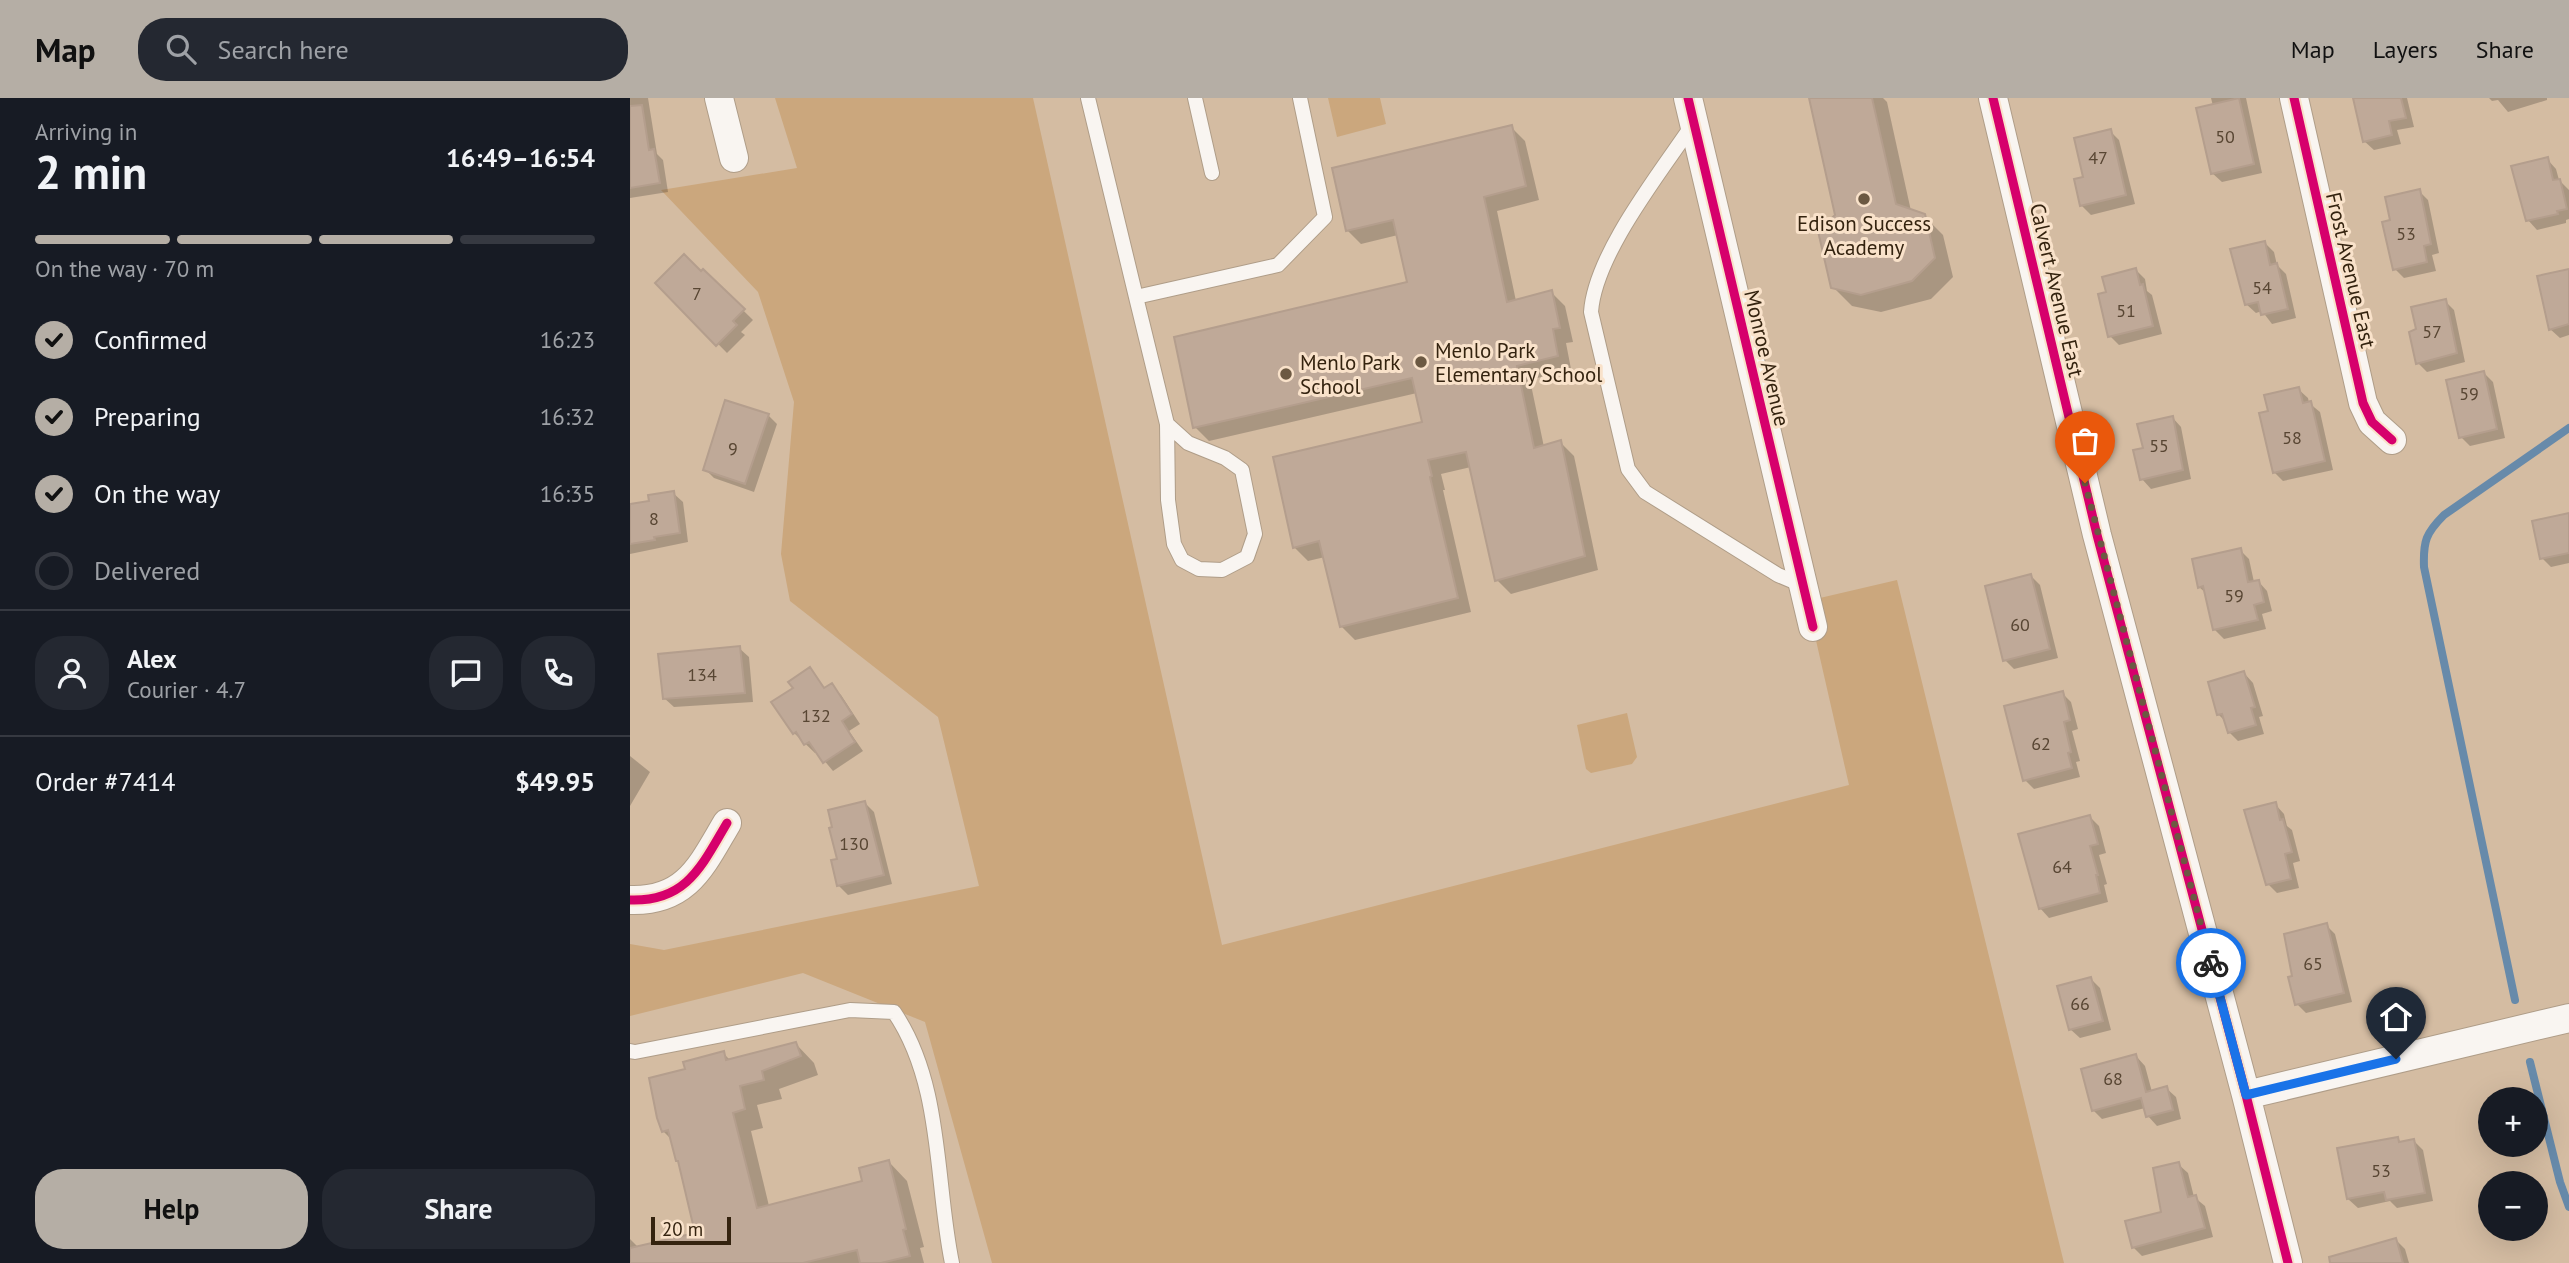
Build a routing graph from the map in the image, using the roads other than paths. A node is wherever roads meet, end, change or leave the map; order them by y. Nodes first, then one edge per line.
1 (723, 98) edge
2 (1088, 98) edge
3 (1195, 98) edge
4 (1300, 98) edge
5 (1993, 98) edge
6 (2294, 98) edge
7 (1690, 111) edge
8 (734, 158) dead end
9 (1212, 173) dead end
10 (1136, 297) junction
11 (1167, 424) junction
12 (2392, 440) dead end
13 (1803, 585) junction
14 (1813, 627) dead end
15 (727, 823) dead end
16 (630, 900) edge
17 (2569, 1018) edge
18 (630, 1051) edge
19 (2246, 1095) junction
20 (952, 1263) edge
21 (2288, 1263) edge

1 - 8 street
2 - 10 lane
3 - 9 lane
4 - 10 lane
5 - 19 street, Calvert Avenue East
6 - 12 street, Frost Avenue East
7 - 13 street, Monroe Avenue
7 - 13 lane
10 - 11 lane
11 - 11 lane
13 - 14 street, Monroe Avenue
15 - 16 street
17 - 19 street
18 - 20 lane
19 - 21 street, Calvert Avenue East

